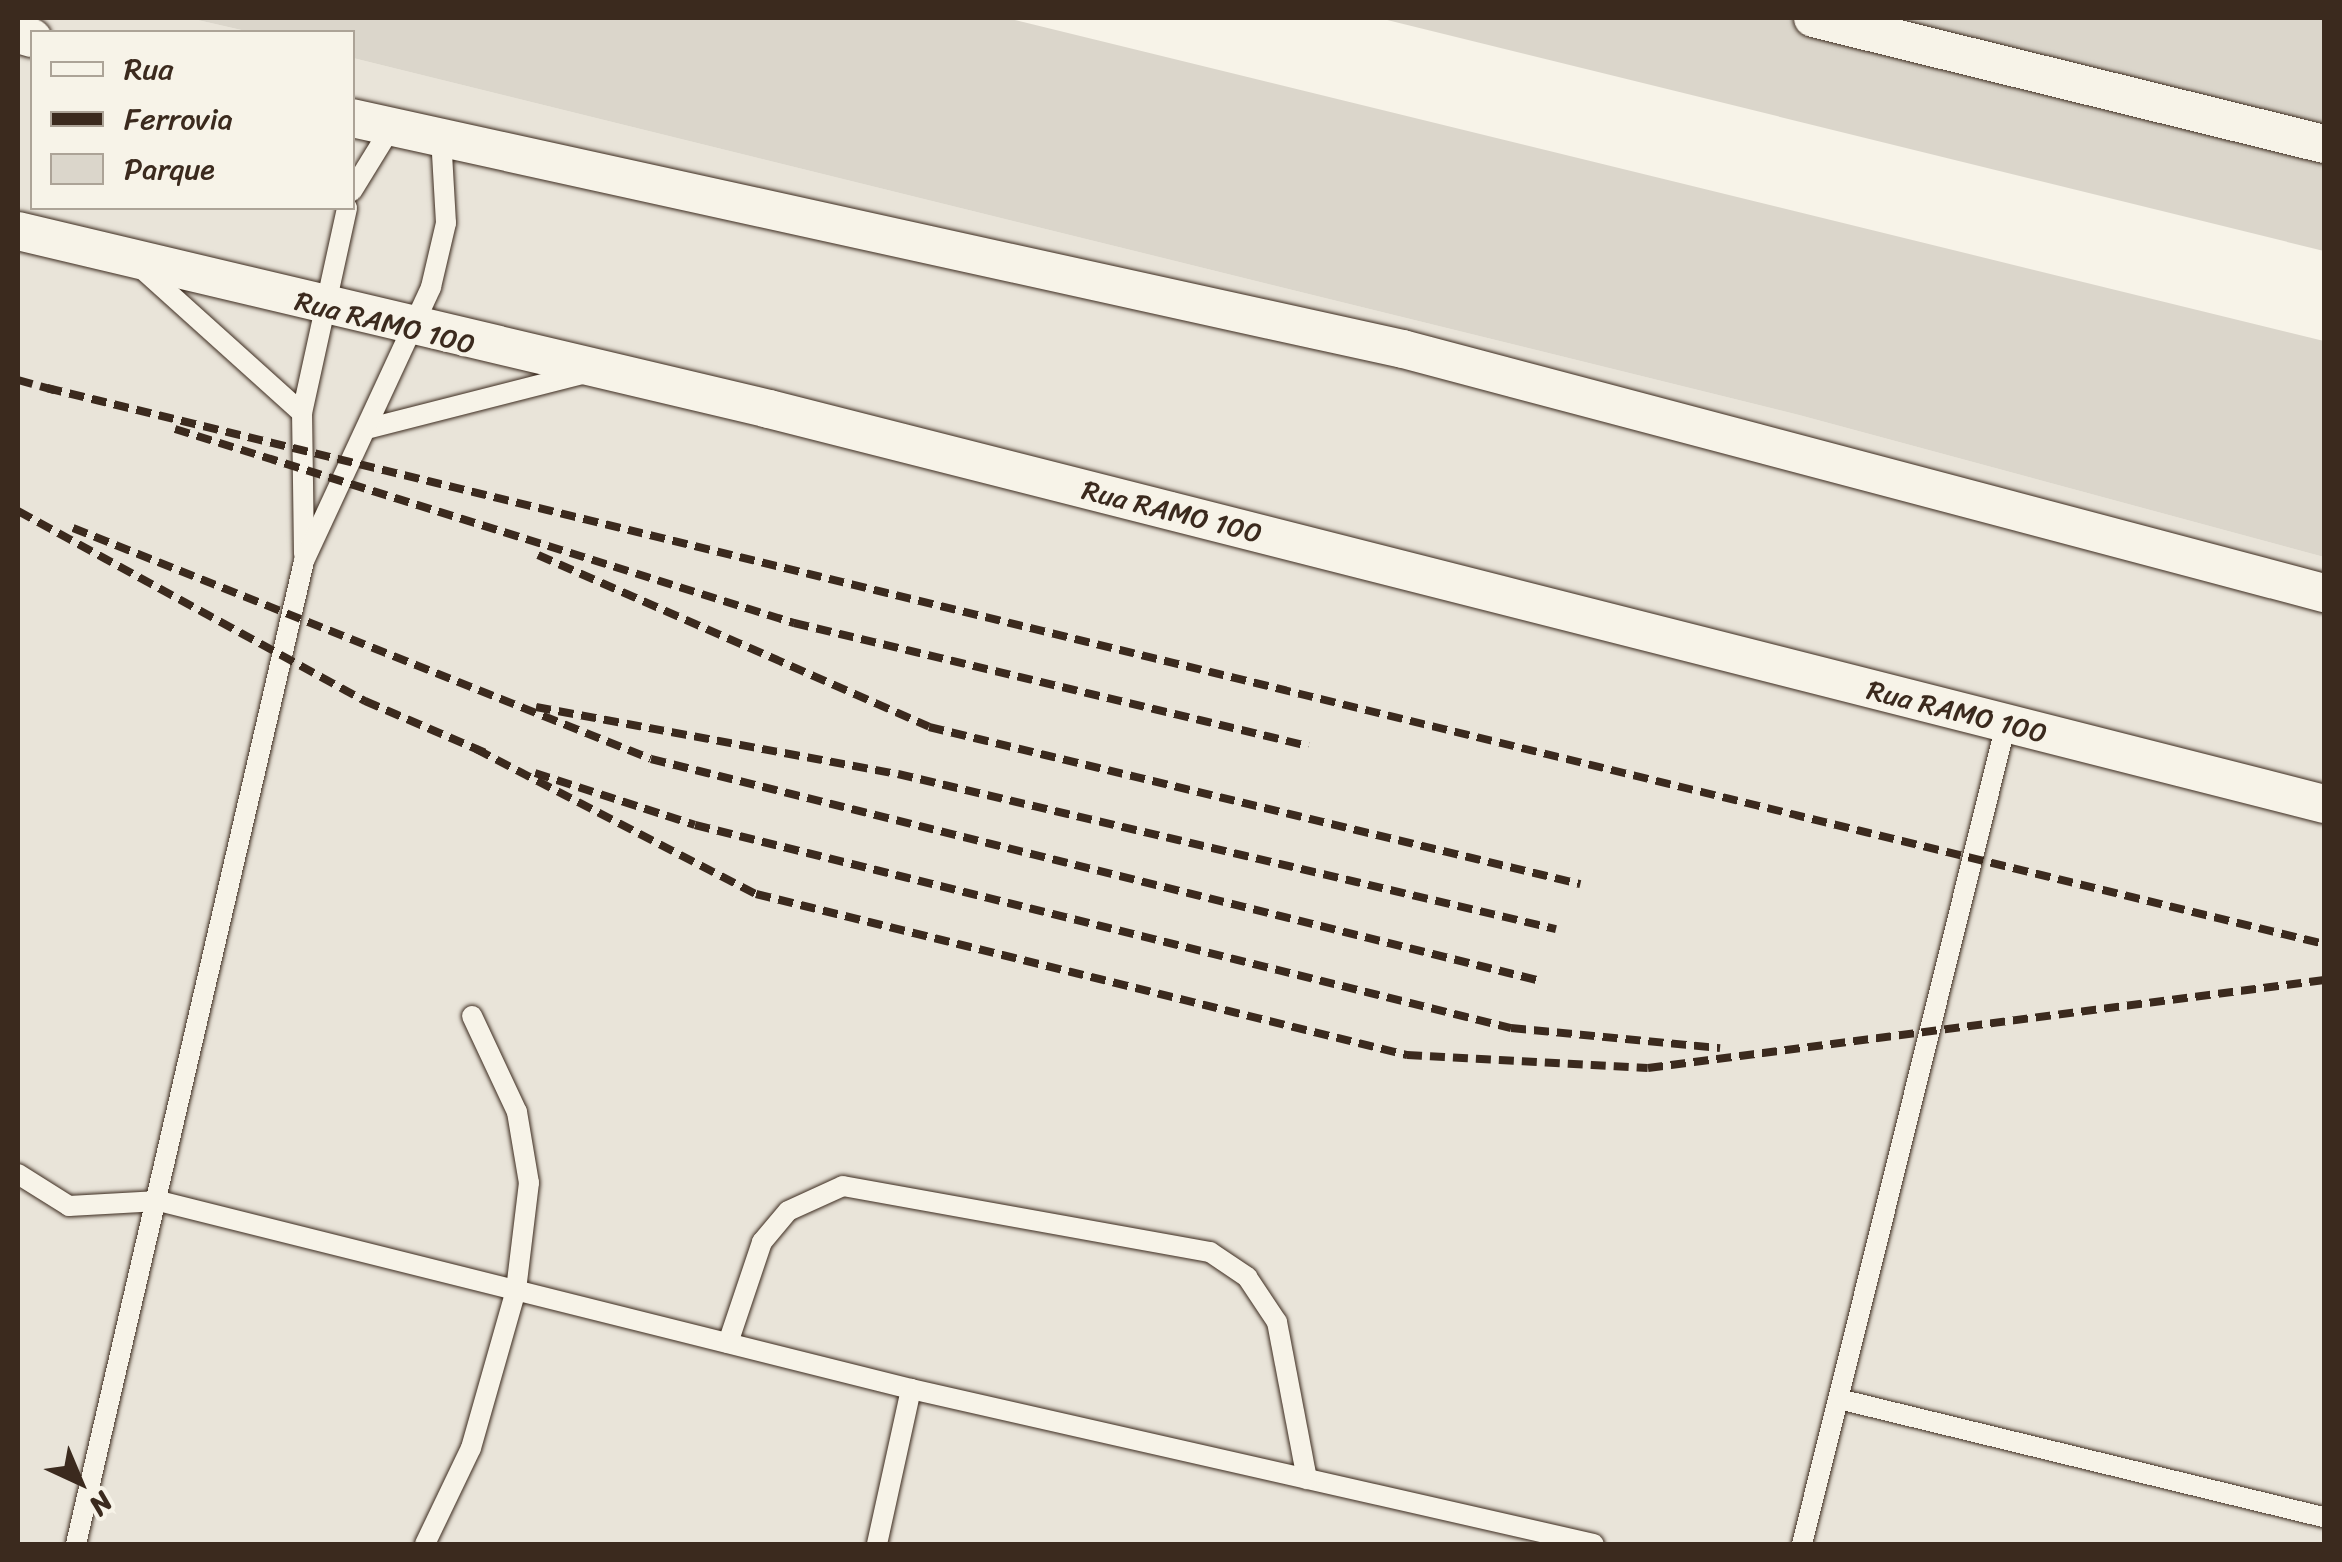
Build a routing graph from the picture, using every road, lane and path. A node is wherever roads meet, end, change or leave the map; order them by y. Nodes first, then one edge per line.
1 (1813, 18) edge
2 (355, 119) edge
3 (392, 126) junction
4 (441, 137) junction
5 (2324, 144) edge
6 (355, 187) edge
7 (346, 210) edge
8 (18, 231) edge
9 (131, 259) junction
10 (320, 308) junction
11 (410, 331) junction
12 (592, 371) junction
13 (302, 413) junction
14 (370, 428) junction
15 (304, 561) junction
16 (2324, 593) edge
17 (2006, 724) junction
18 (2324, 804) edge
19 (472, 1016) dead end
20 (18, 1174) edge
21 (159, 1201) junction
22 (516, 1290) junction
23 (728, 1343) junction
24 (911, 1389) junction
25 (1844, 1400) junction
26 (1307, 1479) junction
27 (2324, 1517) edge
28 (76, 1544) edge
29 (425, 1544) edge
30 (876, 1544) edge
31 (1594, 1544) edge
32 (1802, 1544) edge

1 - 5 street
2 - 3 street
3 - 4 street
3 - 6 lane
4 - 11 lane
4 - 16 street
7 - 10 lane
8 - 9 street, Rua RAMO 100
9 - 10 street, Rua RAMO 100
9 - 13 lane
10 - 11 street, Rua RAMO 100
10 - 13 lane
11 - 12 street, Rua RAMO 100
11 - 14 lane
12 - 14 lane
12 - 17 street, Rua RAMO 100
13 - 15 lane
14 - 15 lane
15 - 21 lane
17 - 18 street, Rua RAMO 100
17 - 25 lane
19 - 22 lane
20 - 21 lane
21 - 22 lane
21 - 28 lane
22 - 23 lane
22 - 29 lane
23 - 24 lane
23 - 26 lane
24 - 26 lane
24 - 30 lane
25 - 27 lane
25 - 32 lane
26 - 31 lane

